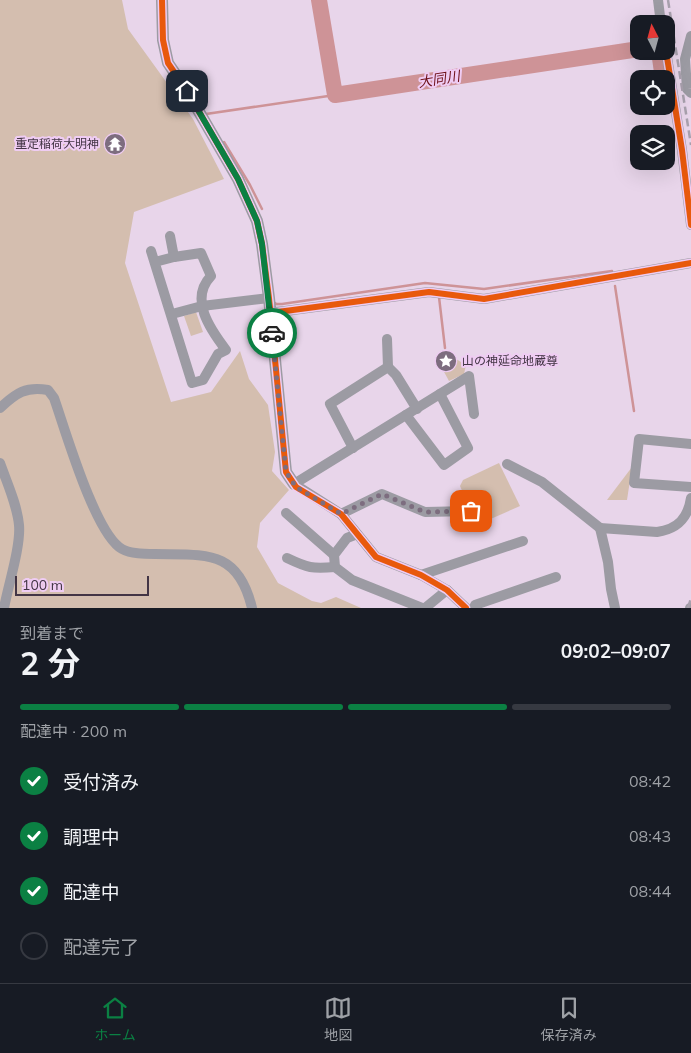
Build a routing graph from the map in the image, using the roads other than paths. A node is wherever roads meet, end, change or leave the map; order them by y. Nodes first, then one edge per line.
1 (162, 0) edge
2 (658, 0) edge
3 (660, 15) edge
4 (691, 36) edge
5 (667, 60) edge
6 (691, 93) edge
7 (691, 225) edge
8 (170, 236) dead end
9 (151, 251) dead end
10 (174, 257) junction
11 (155, 262) junction
12 (691, 262) edge
13 (269, 298) junction
14 (202, 306) junction
15 (270, 313) junction
16 (172, 314) junction
17 (387, 339) dead end
18 (388, 367) junction
19 (440, 394) junction
20 (0, 408) edge
21 (417, 409) junction
22 (474, 414) dead end
23 (406, 415) junction
24 (691, 444) edge
25 (354, 448) junction
26 (0, 463) edge
27 (507, 464) dead end
28 (294, 484) junction
29 (691, 488) edge
30 (691, 498) edge
31 (471, 511) dead end
32 (286, 513) dead end
33 (341, 514) junction
34 (600, 528) junction
35 (357, 534) junction
36 (523, 541) dead end
37 (334, 555) junction
38 (287, 558) dead end
39 (335, 567) junction
40 (421, 575) junction
41 (556, 577) dead end
42 (448, 590) junction
43 (4, 608) edge
44 (252, 608) edge
45 (424, 608) edge
46 (466, 608) edge
47 (474, 608) edge
48 (615, 608) edge

1 - 13 street
2 - 3 street
4 - 6 street
5 - 7 street
8 - 10 street
9 - 11 street
10 - 11 street
10 - 14 street
11 - 16 street
12 - 15 street
13 - 14 street
13 - 15 street
14 - 16 street
14 - 16 street
15 - 28 street
17 - 18 street
18 - 21 street
18 - 25 street
19 - 21 street
19 - 22 street
19 - 23 street
20 - 44 street
21 - 23 street
23 - 25 street
24 - 29 street
25 - 28 street
26 - 43 street
27 - 34 street
28 - 33 street
30 - 34 street
31 - 33 street
32 - 37 street
33 - 35 street
34 - 48 street
35 - 37 street
35 - 40 street
36 - 40 street
37 - 39 street
38 - 39 street
39 - 45 street
40 - 42 street
41 - 47 street
42 - 45 street
42 - 46 street

